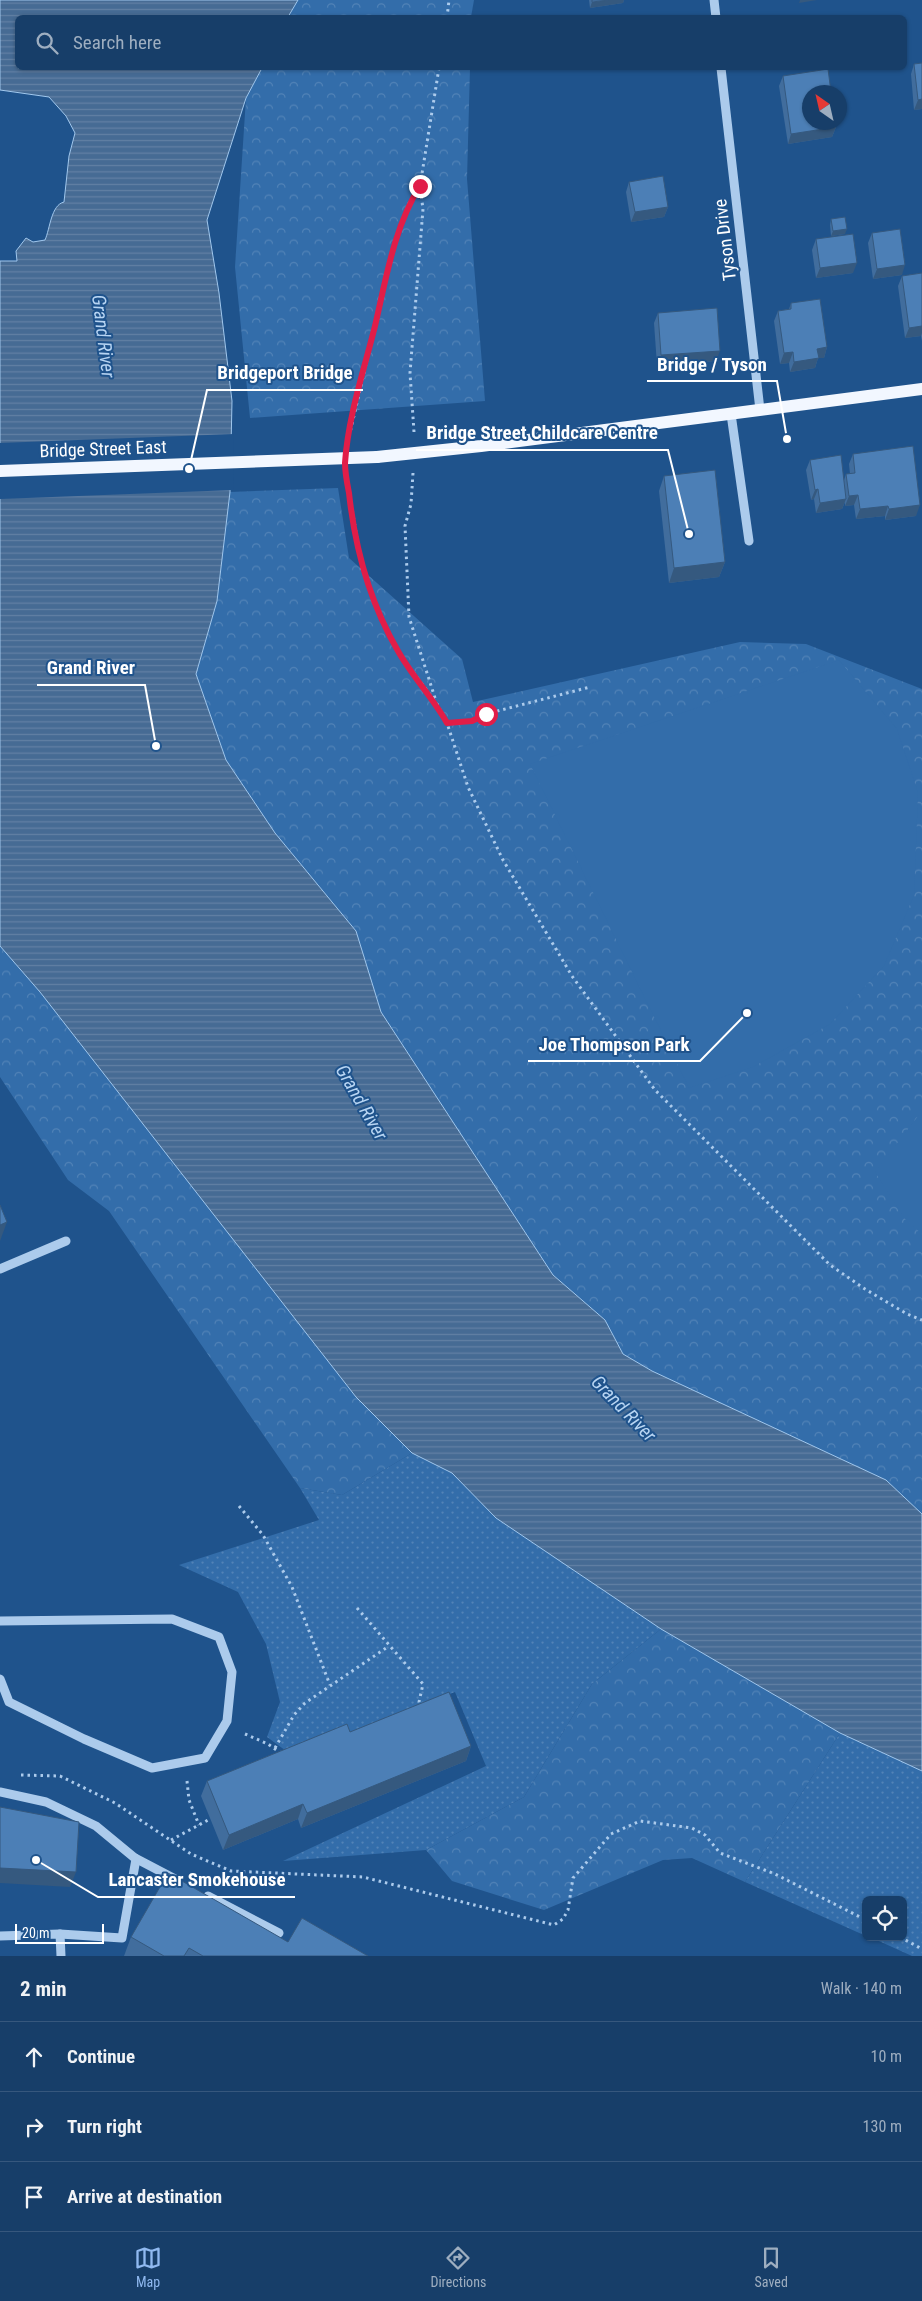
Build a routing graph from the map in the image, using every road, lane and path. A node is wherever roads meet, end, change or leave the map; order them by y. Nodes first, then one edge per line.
1 (449, 0) edge
2 (714, 0) edge
3 (446, 15) edge
4 (716, 15) edge
5 (439, 70) edge
6 (721, 70) edge
7 (420, 186) junction
8 (922, 389) edge
9 (760, 410) junction
10 (731, 414) junction
11 (413, 438) dead end
12 (348, 446) dead end
13 (413, 470) dead end
14 (0, 471) edge
15 (346, 472) dead end
16 (748, 541) dead end
17 (590, 687) dead end
18 (437, 704) junction
19 (447, 723) junction
20 (66, 1241) dead end
21 (0, 1269) edge
22 (922, 1320) edge
23 (239, 1506) dead end
24 (357, 1608) dead end
25 (0, 1621) edge
26 (389, 1646) junction
27 (0, 1679) edge
28 (330, 1686) junction
29 (421, 1709) edge
30 (245, 1734) dead end
31 (275, 1748) junction
32 (283, 1756) edge
33 (17, 1775) dead end
34 (187, 1782) dead end
35 (0, 1792) edge
36 (210, 1819) dead end
37 (199, 1825) junction
38 (171, 1840) junction
39 (135, 1858) junction
40 (186, 1884) edge
41 (202, 1893) edge
42 (862, 1918) edge
43 (278, 1933) dead end
44 (60, 1934) junction
45 (0, 1936) edge
46 (907, 1941) edge
47 (922, 1949) edge
48 (61, 1956) edge

1 - 3 path
2 - 4 street
5 - 7 path
6 - 9 street, Tyson Drive
7 - 11 path
7 - 12 path
8 - 9 main road, Bridge Street East
9 - 10 main road, Bridge Street East
10 - 14 main road, Bridge Street East, bridge
10 - 16 street
13 - 18 path
15 - 18 path
17 - 19 path
18 - 19 path
19 - 22 path
20 - 21 street
23 - 28 path
24 - 26 path
25 - 27 street
26 - 28 path
26 - 29 path
28 - 31 path
30 - 31 path
31 - 32 path
33 - 38 path
34 - 37 path
35 - 39 street
36 - 37 path
37 - 38 path
38 - 42 path
39 - 40 street
39 - 44 street
41 - 43 street
44 - 45 street
44 - 48 street
46 - 47 path

